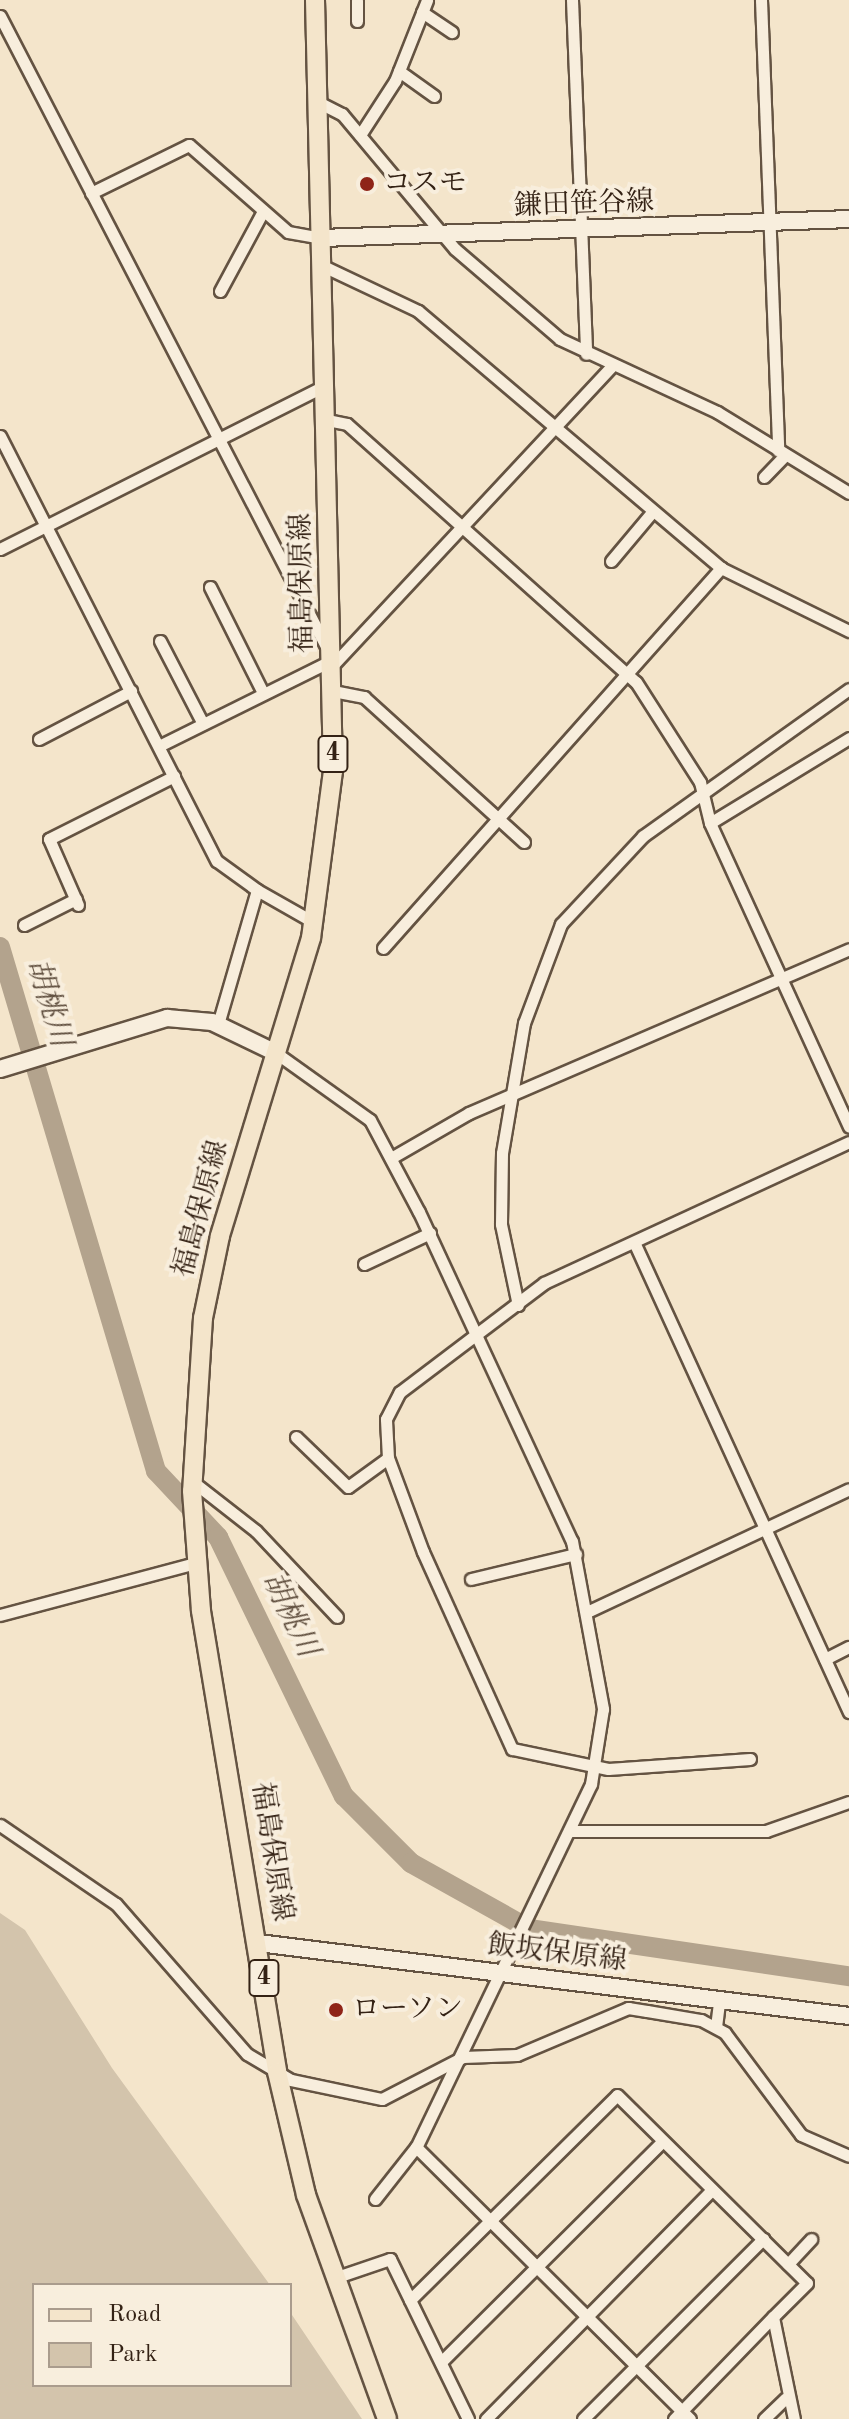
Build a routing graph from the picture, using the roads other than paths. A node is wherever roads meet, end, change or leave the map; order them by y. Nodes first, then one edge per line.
1 (315, 0) edge
2 (357, 0) edge
3 (427, 0) edge
4 (572, 0) edge
5 (761, 0) edge
6 (422, 12) junction
7 (0, 16) edge
8 (357, 21) dead end
9 (452, 32) dead end
10 (399, 71) junction
11 (434, 96) dead end
12 (318, 102) junction
13 (360, 135) junction
14 (91, 193) junction
15 (263, 211) junction
16 (849, 219) edge
17 (769, 223) junction
18 (581, 231) junction
19 (444, 236) junction
20 (322, 238) junction
21 (323, 266) junction
22 (220, 291) dead end
23 (586, 354) junction
24 (611, 367) junction
25 (326, 384) junction
26 (327, 420) junction
27 (555, 427) junction
28 (0, 436) edge
29 (217, 440) junction
30 (781, 453) junction
31 (764, 477) dead end
32 (849, 493) edge
33 (653, 511) junction
34 (46, 527) junction
35 (465, 530) junction
36 (0, 549) edge
37 (611, 561) dead end
38 (721, 568) junction
39 (210, 587) dead end
40 (849, 631) edge
41 (160, 641) dead end
42 (332, 661) junction
43 (627, 673) junction
44 (849, 689) edge
45 (131, 691) junction
46 (333, 691) junction
47 (263, 693) junction
48 (203, 724) junction
49 (849, 738) edge
50 (39, 739) dead end
51 (159, 746) junction
52 (174, 776) junction
53 (703, 790) junction
54 (498, 818) junction
55 (710, 823) junction
56 (524, 842) dead end
57 (257, 890) junction
58 (315, 923) junction
59 (24, 925) dead end
60 (383, 948) dead end
61 (849, 949) edge
62 (781, 980) junction
63 (218, 1024) junction
64 (276, 1053) junction
65 (0, 1069) edge
66 (514, 1093) junction
67 (849, 1127) edge
68 (849, 1142) edge
69 (391, 1158) junction
70 (430, 1233) junction
71 (634, 1242) junction
72 (364, 1264) dead end
73 (518, 1305) junction
74 (475, 1328) junction
75 (296, 1437) dead end
76 (388, 1458) junction
77 (192, 1486) junction
78 (849, 1489) edge
79 (765, 1528) junction
80 (576, 1554) junction
81 (195, 1563) junction
82 (471, 1579) dead end
83 (587, 1612) junction
84 (0, 1615) edge
85 (337, 1617) dead end
86 (849, 1647) edge
87 (825, 1659) junction
88 (849, 1712) edge
89 (750, 1759) dead end
90 (597, 1768) junction
91 (849, 1802) edge
92 (0, 1825) edge
93 (569, 1831) junction
94 (258, 1943) junction
95 (503, 1973) junction
96 (719, 2001) junction
97 (849, 2016) edge
98 (716, 2027) junction
99 (463, 2057) junction
100 (277, 2072) junction
101 (663, 2141) junction
102 (416, 2147) junction
103 (849, 2156) edge
104 (712, 2190) junction
105 (375, 2199) dead end
106 (489, 2220) junction
107 (763, 2239) junction
108 (811, 2239) dead end
109 (788, 2264) junction
110 (538, 2268) junction
111 (337, 2277) junction
112 (410, 2300) junction
113 (587, 2317) junction
114 (773, 2317) junction
115 (441, 2362) junction
116 (635, 2365) junction
117 (786, 2398) junction
118 (682, 2416) edge
119 (387, 2419) edge
120 (468, 2419) edge
121 (486, 2419) edge
122 (583, 2419) edge
123 (764, 2419) edge
124 (794, 2419) edge

1 - 12 main road, 福島保原線 / 4
2 - 8 street
3 - 6 street
4 - 18 street
5 - 17 street
6 - 9 street
6 - 10 street
7 - 14 street
10 - 11 street
10 - 13 street
12 - 13 street
12 - 20 main road, 福島保原線 / 4
13 - 19 street
14 - 15 street
14 - 29 street
15 - 20 street
15 - 22 street
16 - 17 main road, 鎌田笹谷線
17 - 18 main road, 鎌田笹谷線
17 - 30 street
18 - 19 main road, 鎌田笹谷線
18 - 23 street
19 - 20 main road, 鎌田笹谷線
19 - 23 street
20 - 21 main road, 福島保原線 / 4
21 - 25 main road, 福島保原線 / 4
21 - 27 street
23 - 24 street
24 - 27 street
24 - 30 street
25 - 26 main road, 福島保原線 / 4
25 - 29 street
26 - 35 street
26 - 42 main road, 福島保原線 / 4
27 - 33 street
27 - 35 street
28 - 34 street
29 - 34 street
29 - 42 street
30 - 31 street
30 - 32 street
33 - 37 street
33 - 38 street
34 - 36 street
34 - 45 street
35 - 42 street
35 - 43 street
38 - 40 street
38 - 43 street
39 - 47 street
41 - 48 street
42 - 46 main road, 福島保原線 / 4
42 - 47 street
43 - 53 street
43 - 54 street
44 - 53 street
45 - 50 street
45 - 51 street
46 - 54 street
46 - 58 main road, 福島保原線 / 4
47 - 48 street
48 - 51 street
49 - 55 street
51 - 52 street
52 - 57 street
52 - 59 street
53 - 55 street
53 - 66 street
54 - 56 street
54 - 60 street
55 - 62 street
57 - 58 street
57 - 63 street
58 - 64 main road, 福島保原線 / 4
61 - 62 street
62 - 66 street
62 - 67 street
63 - 64 main road
63 - 65 main road
64 - 69 street
64 - 77 main road, 福島保原線 / 4
66 - 69 street
66 - 73 street
68 - 71 street
69 - 70 street
70 - 72 street
70 - 74 street
71 - 73 street
71 - 79 street
73 - 74 street
74 - 76 street
74 - 80 street
75 - 76 street
76 - 90 street
77 - 81 main road, 福島保原線 / 4
77 - 85 street
78 - 79 street
79 - 83 street
79 - 87 street
80 - 82 street
80 - 83 street
81 - 84 street
81 - 94 main road, 福島保原線 / 4
83 - 90 street
86 - 87 street
87 - 88 street
89 - 90 street
90 - 93 street
91 - 93 street
92 - 100 street
93 - 95 street
94 - 95 main road, 飯坂保原線
94 - 100 main road, 福島保原線 / 4
95 - 96 main road, 飯坂保原線
95 - 99 street
96 - 97 main road, 飯坂保原線
96 - 98 street
98 - 99 street
98 - 103 street
99 - 100 street
99 - 102 street
100 - 111 main road, 福島保原線 / 4
101 - 104 street
101 - 106 street
101 - 110 street
102 - 105 street
102 - 106 street
104 - 107 street
104 - 113 street
106 - 110 street
106 - 112 street
107 - 109 street
107 - 116 street
108 - 109 street
109 - 114 street
110 - 113 street
110 - 115 street
111 - 112 street
111 - 119 main road, 福島保原線 / 4
112 - 115 street
113 - 116 street
113 - 121 street
114 - 117 street
114 - 118 street
115 - 120 street
116 - 118 street
116 - 122 street
117 - 123 street
117 - 124 street

